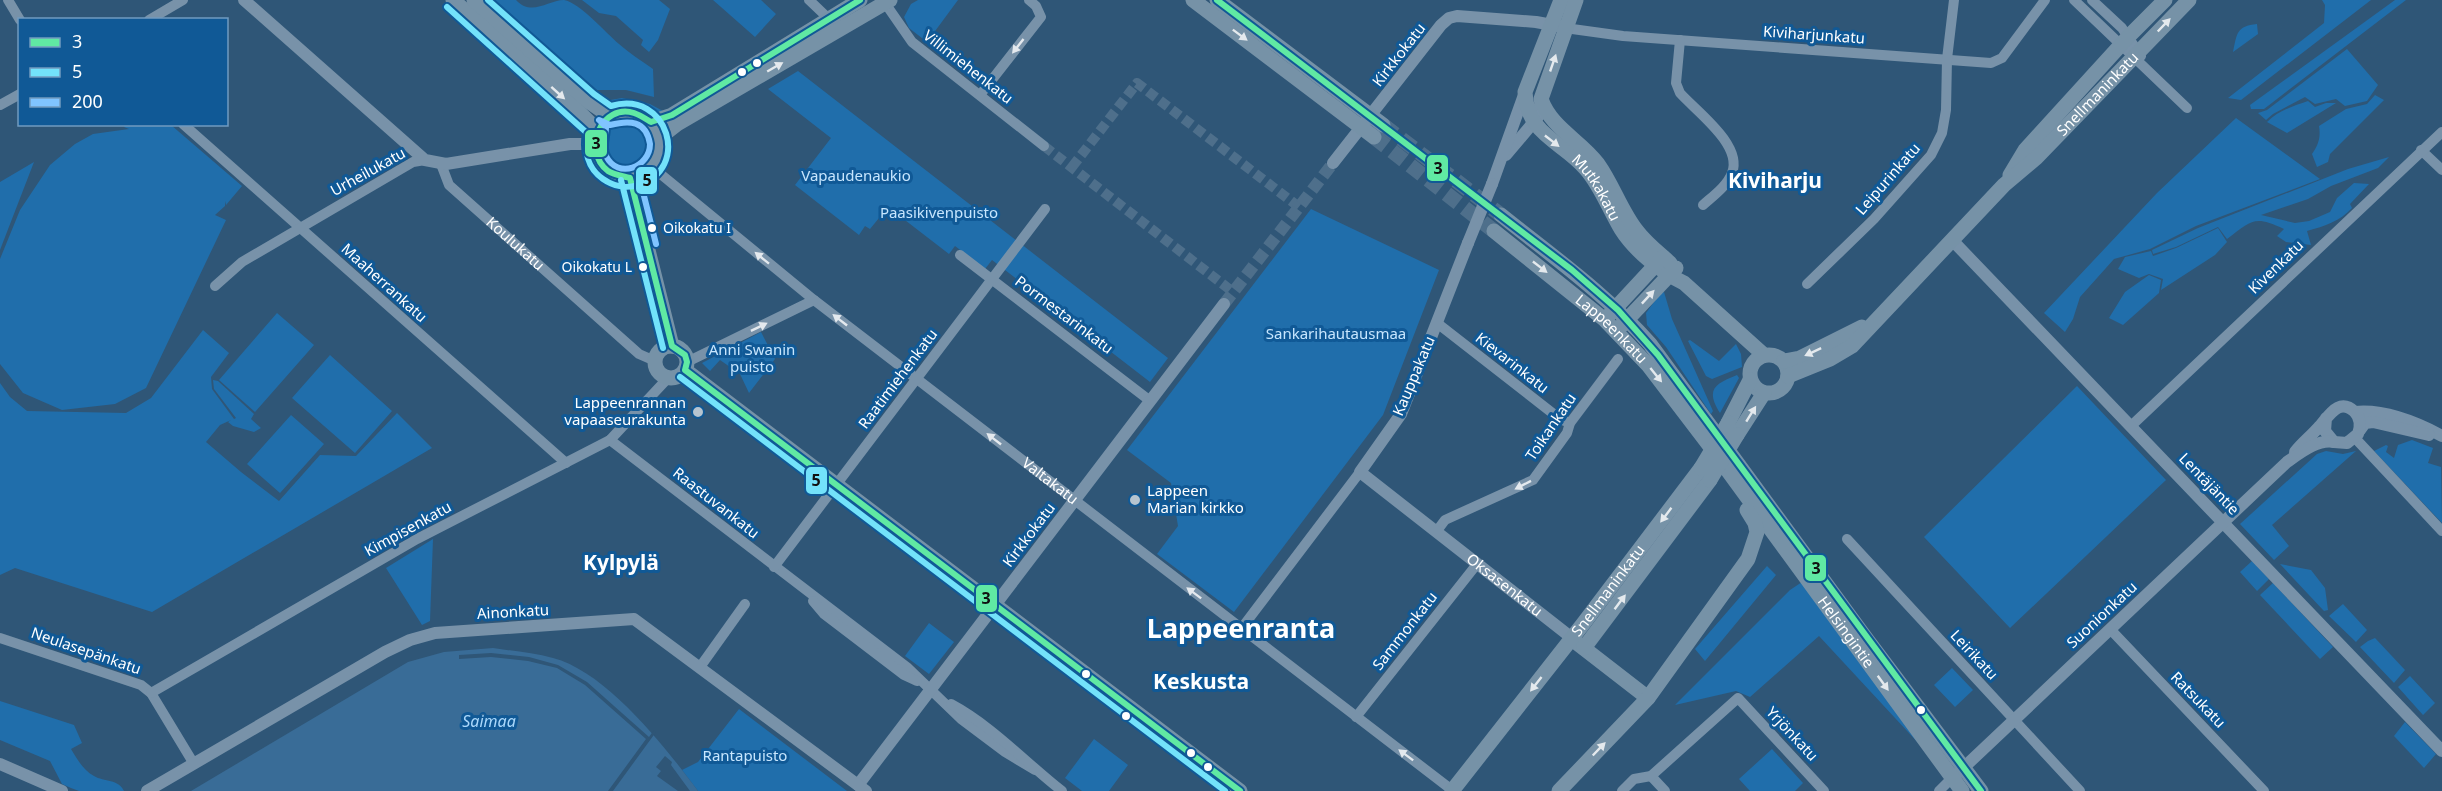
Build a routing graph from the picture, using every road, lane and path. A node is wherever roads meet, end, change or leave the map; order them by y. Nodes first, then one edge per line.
1 (8, 0) edge
2 (183, 0) edge
3 (244, 0) edge
4 (453, 0) edge
5 (474, 0) edge
6 (809, 0) edge
7 (860, 0) edge
8 (1029, 0) edge
9 (1193, 0) edge
10 (1217, 0) edge
11 (1561, 0) edge
12 (1576, 0) edge
13 (1954, 0) edge
14 (2045, 0) edge
15 (2074, 0) edge
16 (2092, 0) edge
17 (2165, 0) edge
18 (2189, 0) edge
19 (887, 1) edge
20 (19, 18) edge
21 (152, 18) edge
22 (829, 19) junction
23 (1558, 26) junction
24 (1680, 40) junction
25 (2125, 40) junction
26 (2137, 54) junction
27 (1947, 59) junction
28 (18, 95) edge
29 (980, 95) junction
30 (1541, 99) junction
31 (0, 105) edge
32 (2187, 108) dead end
33 (610, 116) junction
34 (1529, 119) junction
35 (1554, 122) junction
36 (651, 123) junction
37 (185, 126) edge
38 (1373, 127) junction
39 (2442, 132) edge
40 (595, 137) junction
41 (659, 138) junction
42 (1044, 146) tunnel mouth
43 (2421, 150) junction
44 (1503, 158) junction
45 (425, 160) junction
46 (1333, 163) tunnel mouth
47 (441, 164) junction
48 (652, 167) junction
49 (2442, 170) edge
50 (630, 178) junction
51 (2004, 185) junction
52 (1703, 205) dead end
53 (1045, 209) dead end
54 (1501, 215) tunnel mouth
55 (300, 228) junction
56 (1494, 231) tunnel mouth
57 (1952, 240) junction
58 (960, 255) dead end
59 (1660, 261) junction
60 (1672, 272) junction
61 (992, 279) junction
62 (1807, 284) dead end
63 (214, 286) dead end
64 (814, 300) junction
65 (1224, 304) tunnel mouth
66 (1616, 308) junction
67 (1628, 319) junction
68 (1605, 320) junction
69 (1437, 323) junction
70 (1617, 331) junction
71 (672, 346) junction
72 (1764, 355) junction
73 (1618, 359) dead end
74 (655, 361) junction
75 (686, 366) junction
76 (1786, 369) junction
77 (668, 378) junction
78 (917, 380) junction
79 (1750, 380) junction
80 (1764, 393) junction
81 (1149, 400) junction
82 (2355, 412) junction
83 (2326, 418) junction
84 (1570, 423) junction
85 (2131, 426) junction
86 (1712, 429) joint
87 (1733, 429) junction
88 (2357, 434) junction
89 (2442, 437) edge
90 (610, 440) junction
91 (2334, 441) junction
92 (1709, 445) joint
93 (2287, 462) junction
94 (566, 464) junction
95 (1725, 467) junction
96 (1360, 472) junction
97 (1706, 474) junction
98 (837, 485) junction
99 (1074, 501) junction
100 (2224, 522) junction
101 (2442, 531) edge
102 (1436, 532) junction
103 (1846, 539) dead end
104 (1786, 551) junction
105 (1748, 559) junction
106 (1477, 564) junction
107 (774, 567) junction
108 (745, 604) dead end
109 (995, 605) junction
110 (1240, 628) junction
111 (2110, 629) junction
112 (0, 638) edge
113 (1572, 638) junction
114 (1584, 648) junction
115 (700, 667) junction
116 (930, 690) junction
117 (151, 693) junction
118 (1648, 698) junction
119 (1356, 717) junction
120 (2013, 719) junction
121 (2442, 751) edge
122 (0, 764) edge
123 (194, 764) junction
124 (1958, 773) junction
125 (1651, 776) junction
126 (862, 788) edge
127 (62, 791) edge
128 (147, 791) edge
129 (1062, 791) edge
130 (1240, 791) edge
131 (1452, 791) edge
132 (1559, 791) edge
133 (1622, 791) edge
134 (1665, 791) edge
135 (1824, 791) edge
136 (1939, 791) edge
137 (1962, 791) edge
138 (1981, 791) edge
139 (2080, 791) edge
140 (2264, 791) edge

1 - 20 street
2 - 21 street
3 - 45 street
4 -> 40 main road
5 - 33 main road
6 - 22 street
7 - 22 main road
8 -> 29 street
9 -> 38 main road
10 - 38 main road
11 - 23 main road, Kauppakatu
12 - 23 main road, Kauppakatu
13 - 27 street, Leipurinkatu
14 - 27 street, Kiviharjunkatu
15 - 25 street
16 - 25 street
17 - 25 main road, Snellmaninkatu
26 -> 18 main road, Snellmaninkatu
19 - 29 street, Villimiehenkatu
41 -> 19 main road
22 - 36 main road
23 - 24 street, Kiviharjunkatu
30 -> 23 main road, Kauppakatu
23 - 34 main road, Kauppakatu
23 - 38 street, Kirkkokatu
24 - 27 street, Kiviharjunkatu
24 - 52 street
25 - 26 street
25 - 51 main road, Snellmaninkatu
26 - 32 street
26 - 51 main road, Snellmaninkatu
27 - 62 street, Leipurinkatu
28 - 31 street
29 - 42 street, Villimiehenkatu
30 - 34 street, Kauppakatu
30 - 35 main road, Mutkakatu
33 - 36 main road
33 - 40 main road
34 - 35 street, Mutkakatu
34 - 44 street, Kauppakatu
34 - 44 street, Kauppakatu
34 -> 59 main road, Mutkakatu
35 - 59 main road, Mutkakatu
36 - 41 main road
37 - 55 street, Maaherrankatu
38 - 46 street, Kirkkokatu
39 - 43 street, Kivenkatu
40 - 47 street, Urheilukatu
40 - 50 main road
41 - 48 main road
43 - 49 street
43 - 85 street, Kivenkatu
44 - 69 street, Kauppakatu, bridge
45 - 47 street, Urheilukatu
45 - 55 street, Urheilukatu
47 - 74 street, Koulukatu
48 - 50 main road
64 -> 48 street, Valtakatu
50 - 71 main road
51 - 57 main road, Snellmaninkatu
53 - 61 street, Raatimiehenkatu
54 - 66 main road, Lappeenkatu
55 - 63 street, Urheilukatu
55 - 94 street, Maaherrankatu
56 -> 68 main road, Lappeenkatu
57 - 76 main road, Snellmaninkatu
57 - 85 street, Lentäjäntie
58 - 61 street, Pormestarinkatu
59 - 60 main road, Mutkakatu
59 - 66 main road
67 -> 60 main road
60 - 72 main road, Mutkakatu
61 - 78 street, Raatimiehenkatu
61 - 81 street, Pormestarinkatu
75 -> 64 street
78 -> 64 street, Valtakatu
65 - 81 street, Kirkkokatu
66 - 67 main road, Lappeenkatu
66 - 68 main road
67 - 70 main road
67 - 86 main road, Lappeenkatu
68 - 70 main road, Lappeenkatu
69 - 84 street, Kievarinkatu
69 - 96 street, Kauppakatu
70 -> 92 main road, Lappeenkatu
71 - 74 main road
71 - 75 main road
72 - 76 main road
72 - 79 main road
73 - 84 street, Toikankatu
74 - 77 main road
75 - 77 main road
75 - 98 main road
76 - 80 main road
77 - 90 street, Kimpisenkatu
78 - 98 street, Raatimiehenkatu
99 -> 78 street, Valtakatu
79 - 80 main road
79 - 87 main road, Snellmaninkatu
87 -> 80 main road, Snellmaninkatu
81 - 99 street, Kirkkokatu
82 - 83 street
82 - 88 street
82 - 89 street
83 - 91 street
83 - 93 street, Suonionkatu
84 -> 102 street, Toikankatu
85 - 100 street, Lentäjäntie
86 - 124 main road, Helsingintie
87 - 97 main road, Snellmaninkatu, bridge
88 - 89 street
88 - 91 street
88 - 101 street
90 - 94 street, Kimpisenkatu
90 - 107 street, Raastuvankatu
91 - 93 street, Suonionkatu
92 - 95 main road, Helsingintie
93 - 100 street, Suonionkatu
94 - 117 street, Kimpisenkatu
95 - 104 main road, Helsingintie
95 - 105 main road
96 - 102 street, Oksasenkatu
96 - 110 street, Kauppakatu
97 -> 113 main road, Snellmaninkatu
114 -> 97 main road, Snellmaninkatu
98 - 107 street, Raatimiehenkatu
98 - 109 main road
99 - 109 street, Kirkkokatu
110 -> 99 street, Valtakatu
100 - 111 street, Suonionkatu
100 - 121 street, Lentäjäntie
102 - 106 street, Oksasenkatu
103 - 120 street, Leirikatu
104 - 105 main road
104 -> 124 main road, Helsingintie
105 - 118 main road
106 - 113 street, Oksasenkatu
106 - 119 street, Sammonkatu
107 - 116 street, Raastuvankatu
108 - 115 street
109 - 116 street, Kirkkokatu
109 - 130 main road
110 - 119 street, Valtakatu
111 - 120 street, Suonionkatu
111 - 140 street, Ratsukatu
112 - 117 street, Neulasepänkatu
113 - 114 main road, Oksasenkatu
113 -> 131 main road, Snellmaninkatu
114 - 118 main road, Oksasenkatu
115 - 123 street, Ainonkatu
115 - 126 street, Ainonkatu
116 - 126 street, Kirkkokatu
116 - 129 street, Raastuvankatu
117 - 123 street, Neulasepänkatu
132 -> 118 main road
131 -> 119 street, Valtakatu
120 - 124 street, Suonionkatu
120 - 139 street, Leirikatu
122 - 127 street
123 - 128 street, Ainonkatu
124 - 136 street, Suonionkatu
124 - 137 main road, Helsingintie
124 - 138 main road, Helsingintie
125 - 133 street
125 - 134 street
125 - 135 street, Yrjönkatu

